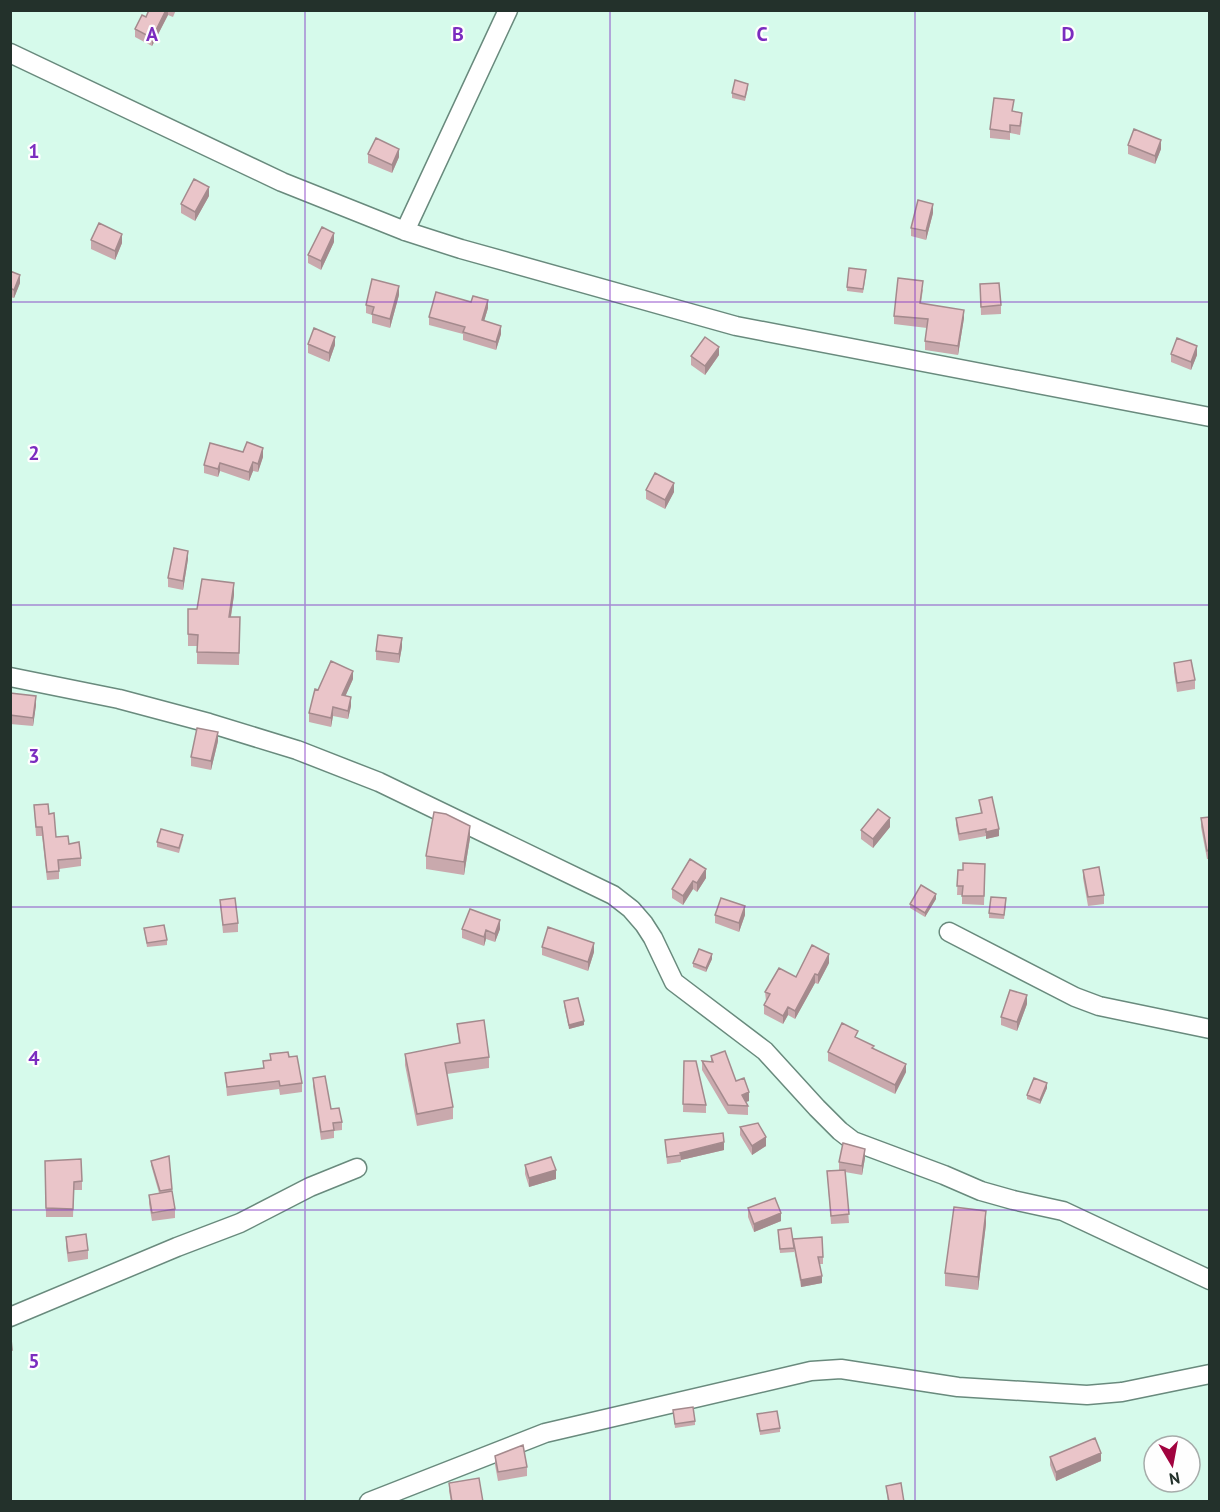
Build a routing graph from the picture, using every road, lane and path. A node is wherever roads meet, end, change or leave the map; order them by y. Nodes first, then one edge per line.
1 (508, 10) edge
2 (10, 53) edge
3 (405, 231) junction
4 (1209, 417) edge
5 (10, 677) edge
6 (949, 932) dead end
7 (1209, 1029) edge
8 (357, 1168) dead end
9 (1209, 1280) edge
10 (10, 1317) edge
11 (1209, 1374) edge
12 (369, 1502) edge

1 - 3 street
2 - 3 street
3 - 4 street
5 - 9 street
6 - 7 street
8 - 10 street
11 - 12 street

